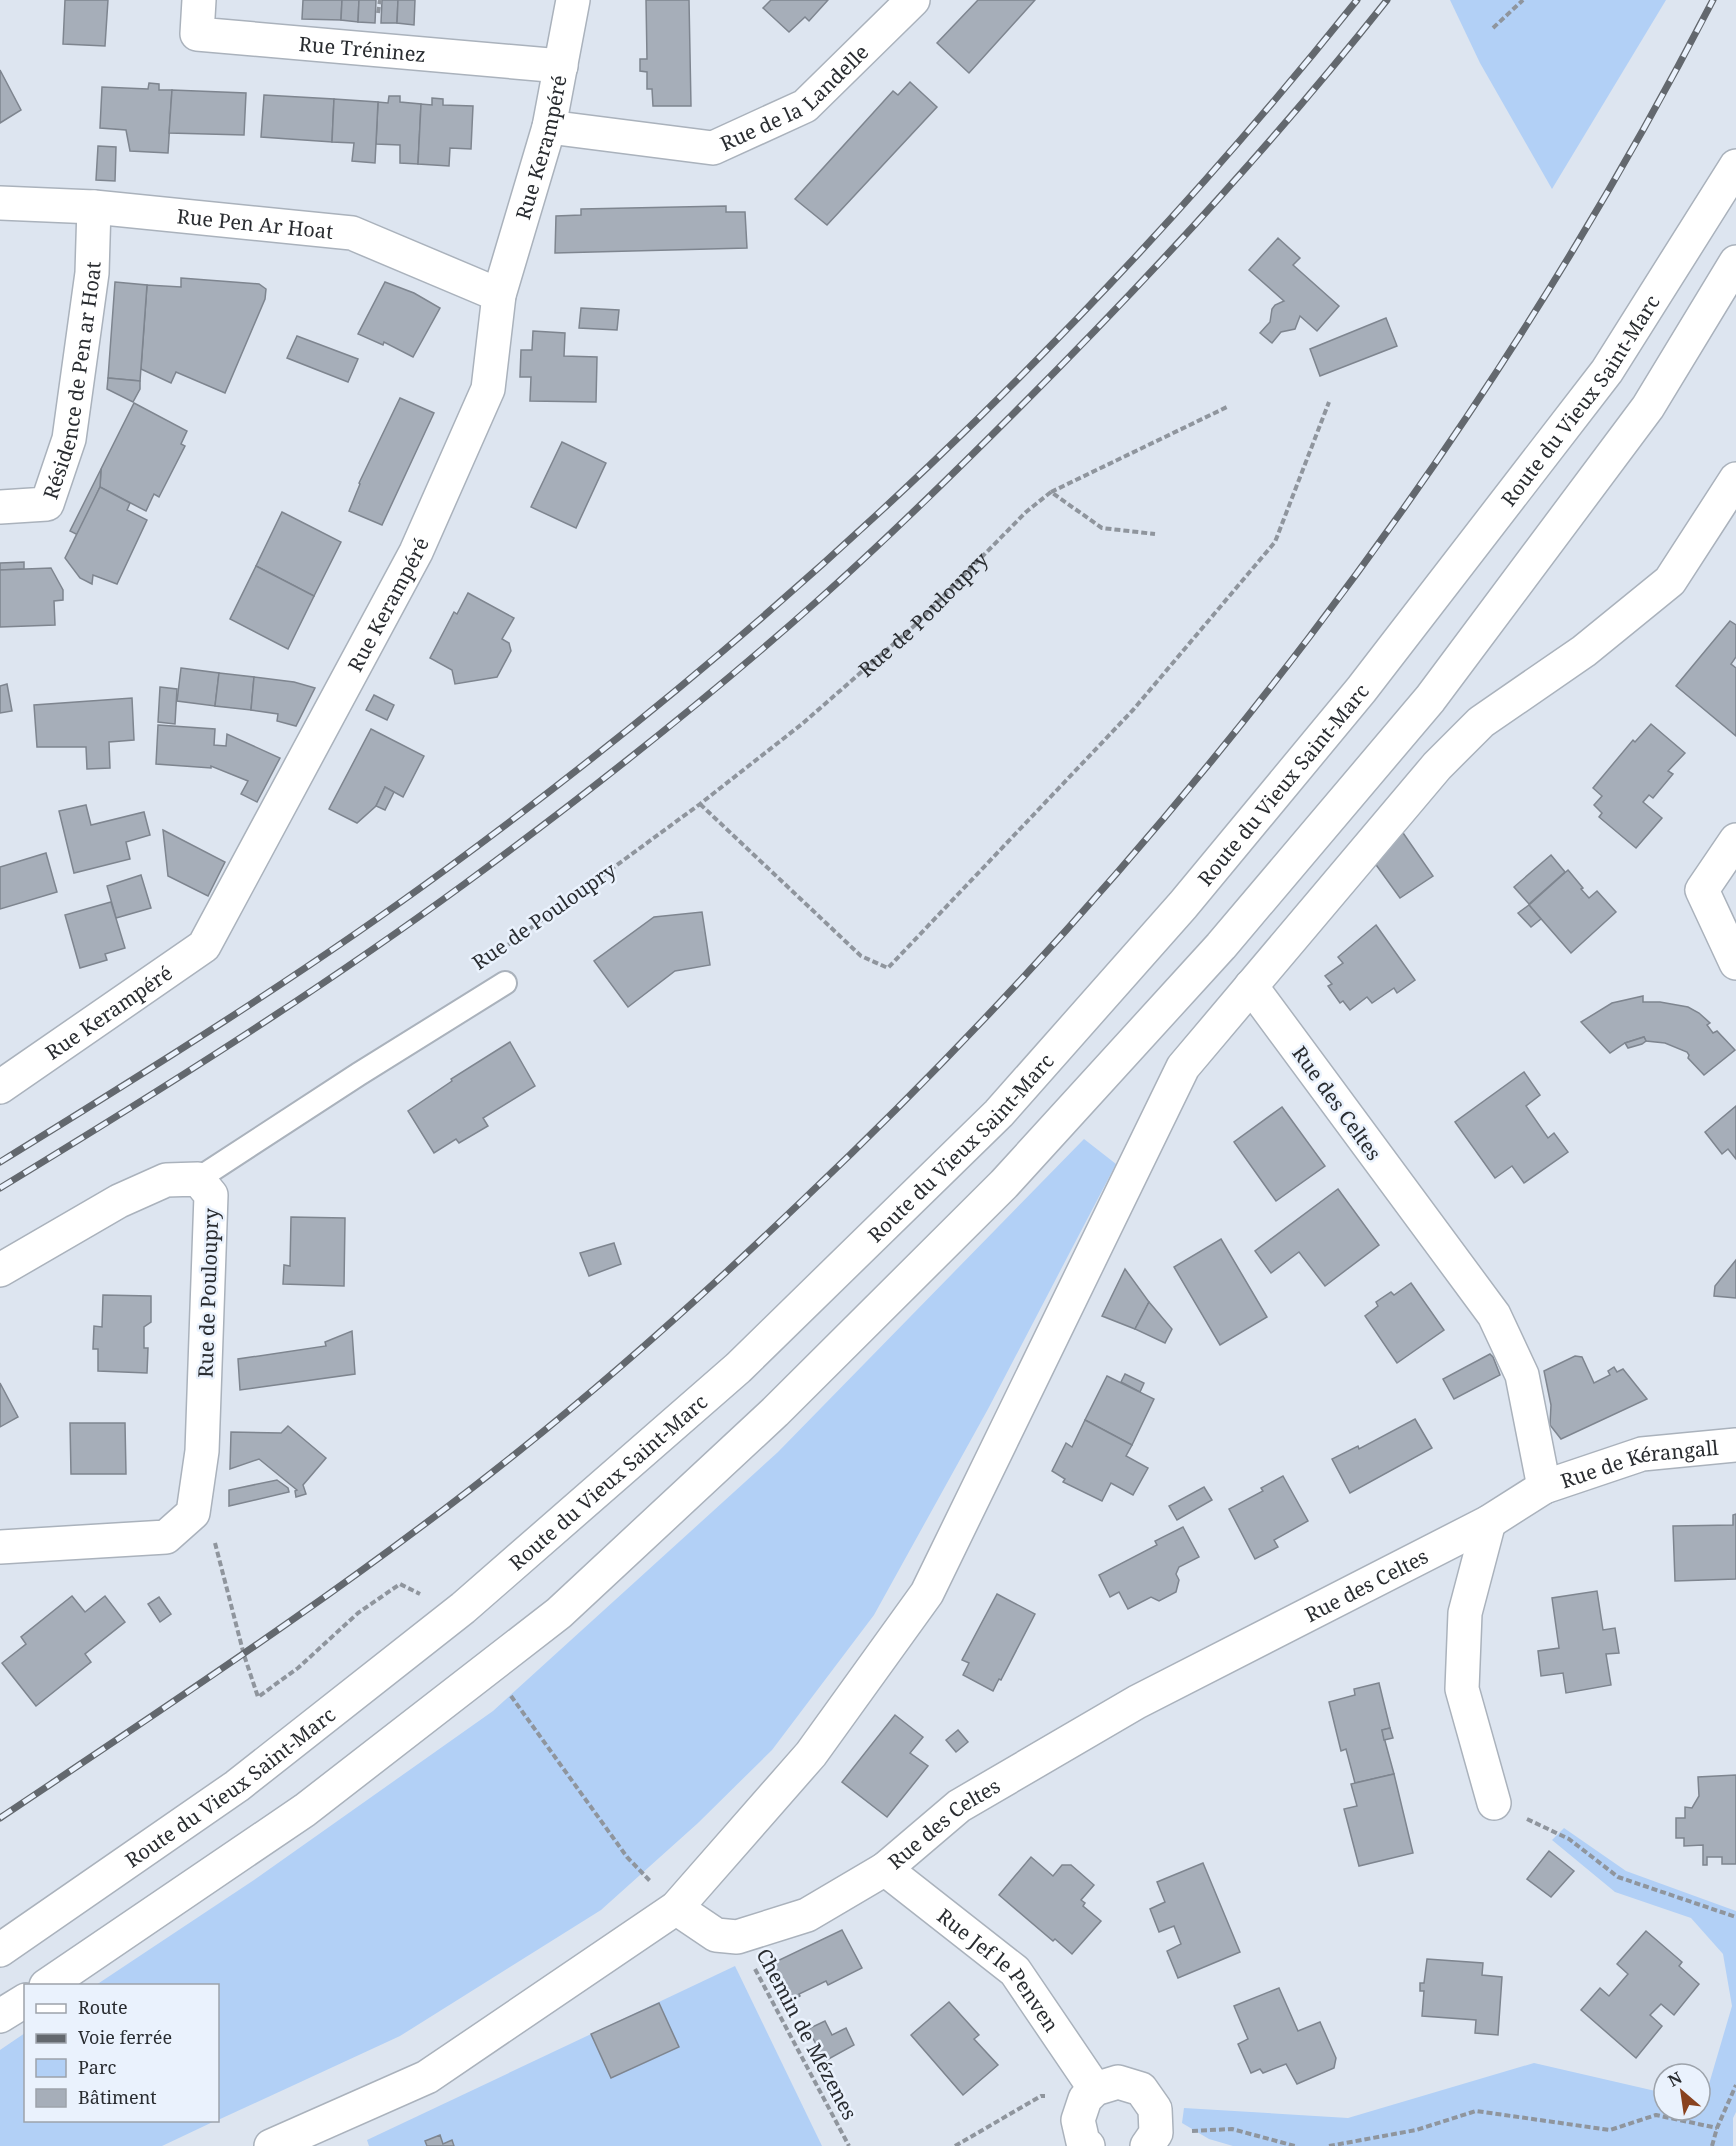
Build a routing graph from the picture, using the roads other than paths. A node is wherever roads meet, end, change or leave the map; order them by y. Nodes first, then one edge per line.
1 (199, 0) edge
2 (573, 0) edge
3 (913, 0) edge
4 (561, 66) junction
5 (549, 127) junction
6 (1736, 166) edge
7 (0, 204) edge
8 (94, 207) junction
9 (1736, 262) edge
10 (499, 295) junction
11 (1736, 479) edge
12 (0, 507) edge
13 (1736, 840) edge
14 (1736, 963) edge
15 (505, 983) dead end
16 (1251, 986) junction
17 (0, 1086) edge
18 (198, 1179) junction
19 (0, 1270) edge
20 (1736, 1445) edge
21 (1544, 1486) junction
22 (1490, 1522) junction
23 (0, 1547) edge
24 (1494, 1803) road end
25 (885, 1869) junction
26 (676, 1908) junction
27 (0, 1950) edge
28 (49, 1984) edge
29 (24, 2001) edge
30 (0, 2016) edge
31 (1090, 2094) junction
32 (1151, 2140) edge
33 (271, 2146) edge
34 (1088, 2146) edge

1 - 4 main road, Rue Tréninez
2 - 4 main road, Rue Kerampéré
3 - 5 main road, Rue de la Landelle
4 - 5 main road, Rue Kerampéré
5 - 10 main road, Rue Kerampéré
6 - 27 main road, Route du Vieux Saint-Marc
7 - 8 main road, Rue Pen Ar Hoat
8 - 10 main road, Rue Pen Ar Hoat
8 - 12 main road, Résidence de Pen ar Hoat
9 - 28 main road
10 - 17 main road, Rue Kerampéré
11 - 16 main road
13 - 14 main road
15 - 18 lane
16 - 21 main road, Rue des Celtes
16 - 26 main road
18 - 19 main road
18 - 23 main road, Rue de Pouloupry
20 - 21 main road, Rue de Kérangall
21 - 22 main road, Rue des Celtes
22 - 24 main road
22 - 25 main road, Rue des Celtes
25 - 26 main road, Rue des Celtes
25 - 31 main road, Rue Jef le Penven
26 - 33 main road
29 - 30 main road
31 - 32 main road
31 - 34 main road

